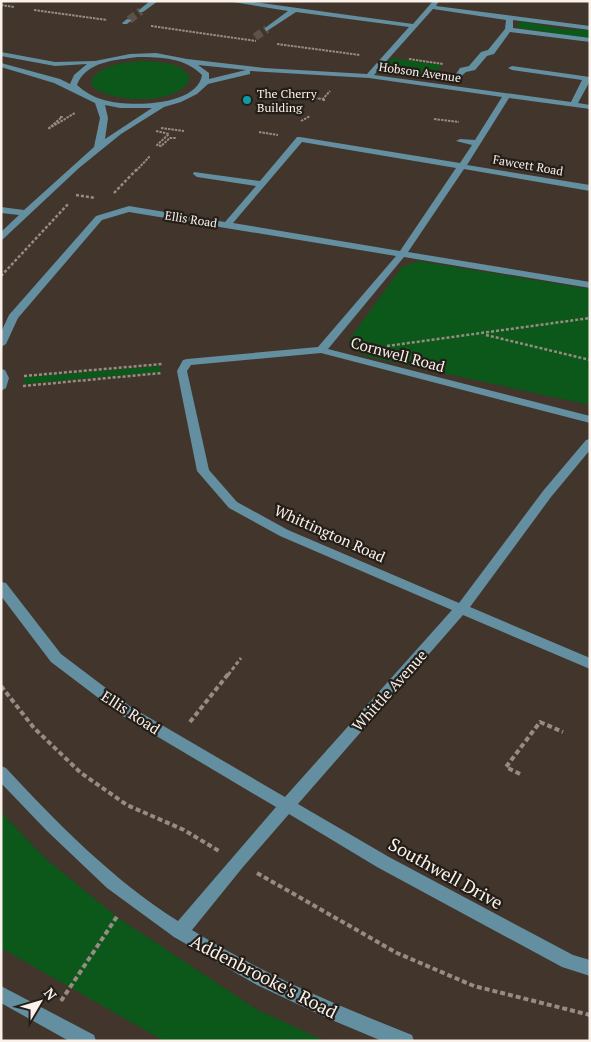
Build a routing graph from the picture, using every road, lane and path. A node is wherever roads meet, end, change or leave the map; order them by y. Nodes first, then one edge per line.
1 (155, 1) edge
2 (230, 1) edge
3 (434, 4) edge
4 (1, 5) edge
5 (14, 7) dead end
6 (34, 10) dead end
7 (294, 10) junction
8 (141, 11) tunnel mouth
9 (507, 17) junction
10 (415, 26) junction
11 (509, 28) junction
12 (590, 28) edge
13 (267, 29) tunnel mouth
14 (255, 40) tunnel mouth
15 (590, 40) edge
16 (275, 44) dead end
17 (383, 46) dead end
18 (396, 47) junction
19 (1, 54) edge
20 (357, 55) dead end
21 (388, 56) junction
22 (114, 58) junction
23 (184, 61) junction
24 (1, 65) edge
25 (472, 68) junction
26 (512, 68) dead end
27 (264, 70) junction
28 (369, 76) junction
29 (458, 77) dead end
30 (588, 79) edge
31 (205, 82) junction
32 (77, 91) junction
33 (294, 95) dead end
34 (506, 95) junction
35 (323, 99) dead end
36 (98, 101) junction
37 (172, 102) junction
38 (573, 105) junction
39 (590, 107) edge
40 (80, 115) dead end
41 (60, 117) dead end
42 (151, 126) dead end
43 (154, 131) dead end
44 (184, 131) dead end
45 (259, 132) dead end
46 (281, 135) dead end
47 (176, 138) dead end
48 (460, 141) dead end
49 (477, 144) junction
50 (98, 148) junction
51 (150, 156) dead end
52 (462, 166) junction
53 (197, 174) dead end
54 (261, 184) junction
55 (83, 188) dead end
56 (590, 188) edge
57 (76, 195) dead end
58 (70, 202) dead end
59 (129, 209) junction
60 (1, 210) edge
61 (25, 213) junction
62 (227, 225) junction
63 (1, 238) edge
64 (402, 254) junction
65 (1, 276) edge
66 (590, 284) edge
67 (590, 318) edge
68 (483, 334) junction
69 (1, 344) edge
70 (384, 346) dead end
71 (321, 350) junction
72 (590, 360) edge
73 (185, 367) junction
74 (2, 381) edge
75 (590, 420) edge
76 (590, 442) edge
77 (1, 586) edge
78 (462, 608) junction
79 (241, 658) dead end
80 (590, 664) edge
81 (1, 686) edge
82 (563, 732) dead end
83 (175, 740) junction
84 (1, 772) edge
85 (520, 774) dead end
86 (288, 804) junction
87 (237, 862) junction
88 (131, 898) junction
89 (180, 932) junction
90 (590, 968) edge
91 (1, 994) edge
92 (590, 1015) edge
93 (49, 1020) junction
94 (87, 1041) edge
95 (405, 1041) edge

1 - 8 street
2 - 7 street
3 - 9 street
3 - 10 street
4 - 5 path
6 - 14 path
7 - 10 street
7 - 13 street
9 - 11 street
9 - 12 street
10 - 18 street
11 - 15 street
11 - 25 street
16 - 20 path
17 - 18 street
18 - 21 street
19 - 22 street
21 - 25 path
21 - 28 street
22 - 23 street, Hobson Avenue
22 - 32 street
23 - 27 street, Hobson Avenue
23 - 31 street
24 - 32 street
25 - 29 street
26 - 30 street
27 - 28 street, Hobson Avenue
27 - 31 street, Hobson Avenue
28 - 34 street, Hobson Avenue
30 - 38 street
31 - 37 street
32 - 36 street
33 - 35 path
34 - 38 street, Hobson Avenue
34 - 49 street, Cornwell Road
36 - 37 street
36 - 50 street
37 - 50 street
38 - 39 street, Hobson Avenue
40 - 41 path
42 - 44 path
43 - 47 path
45 - 46 path
48 - 49 street
49 - 52 street, Cornwell Road
50 - 61 street
51 - 59 path
52 - 54 street, Ellis Road
52 - 56 street, Fawcett Road
52 - 64 street, Cornwell Road
53 - 54 street
54 - 62 street, Ellis Road
55 - 57 path
58 - 65 path
59 - 62 street, Ellis Road
59 - 69 street, Ellis Road
60 - 61 street
61 - 63 street
62 - 64 street
64 - 66 street
64 - 71 street, Cornwell Road
67 - 68 path
68 - 70 path
68 - 72 path
71 - 73 street
71 - 75 street, Cornwell Road
73 - 74 path
73 - 74 path
73 - 78 street, Whittington Road
76 - 78 street, Whittle Avenue
77 - 83 street, Ellis Road
78 - 80 street, Whittington Road
78 - 86 street, Whittle Avenue
79 - 83 path
81 - 87 path
82 - 85 path
83 - 86 street, Ellis Road
84 - 88 street, Addenbrooke's Road
86 - 87 street, Whittle Avenue
86 - 90 street, Southwell Drive
87 - 89 street, Whittle Avenue
87 - 92 path
88 - 89 street, Addenbrooke's Road
88 - 93 path
89 - 95 street, Addenbrooke's Road
91 - 93 street
93 - 94 street

